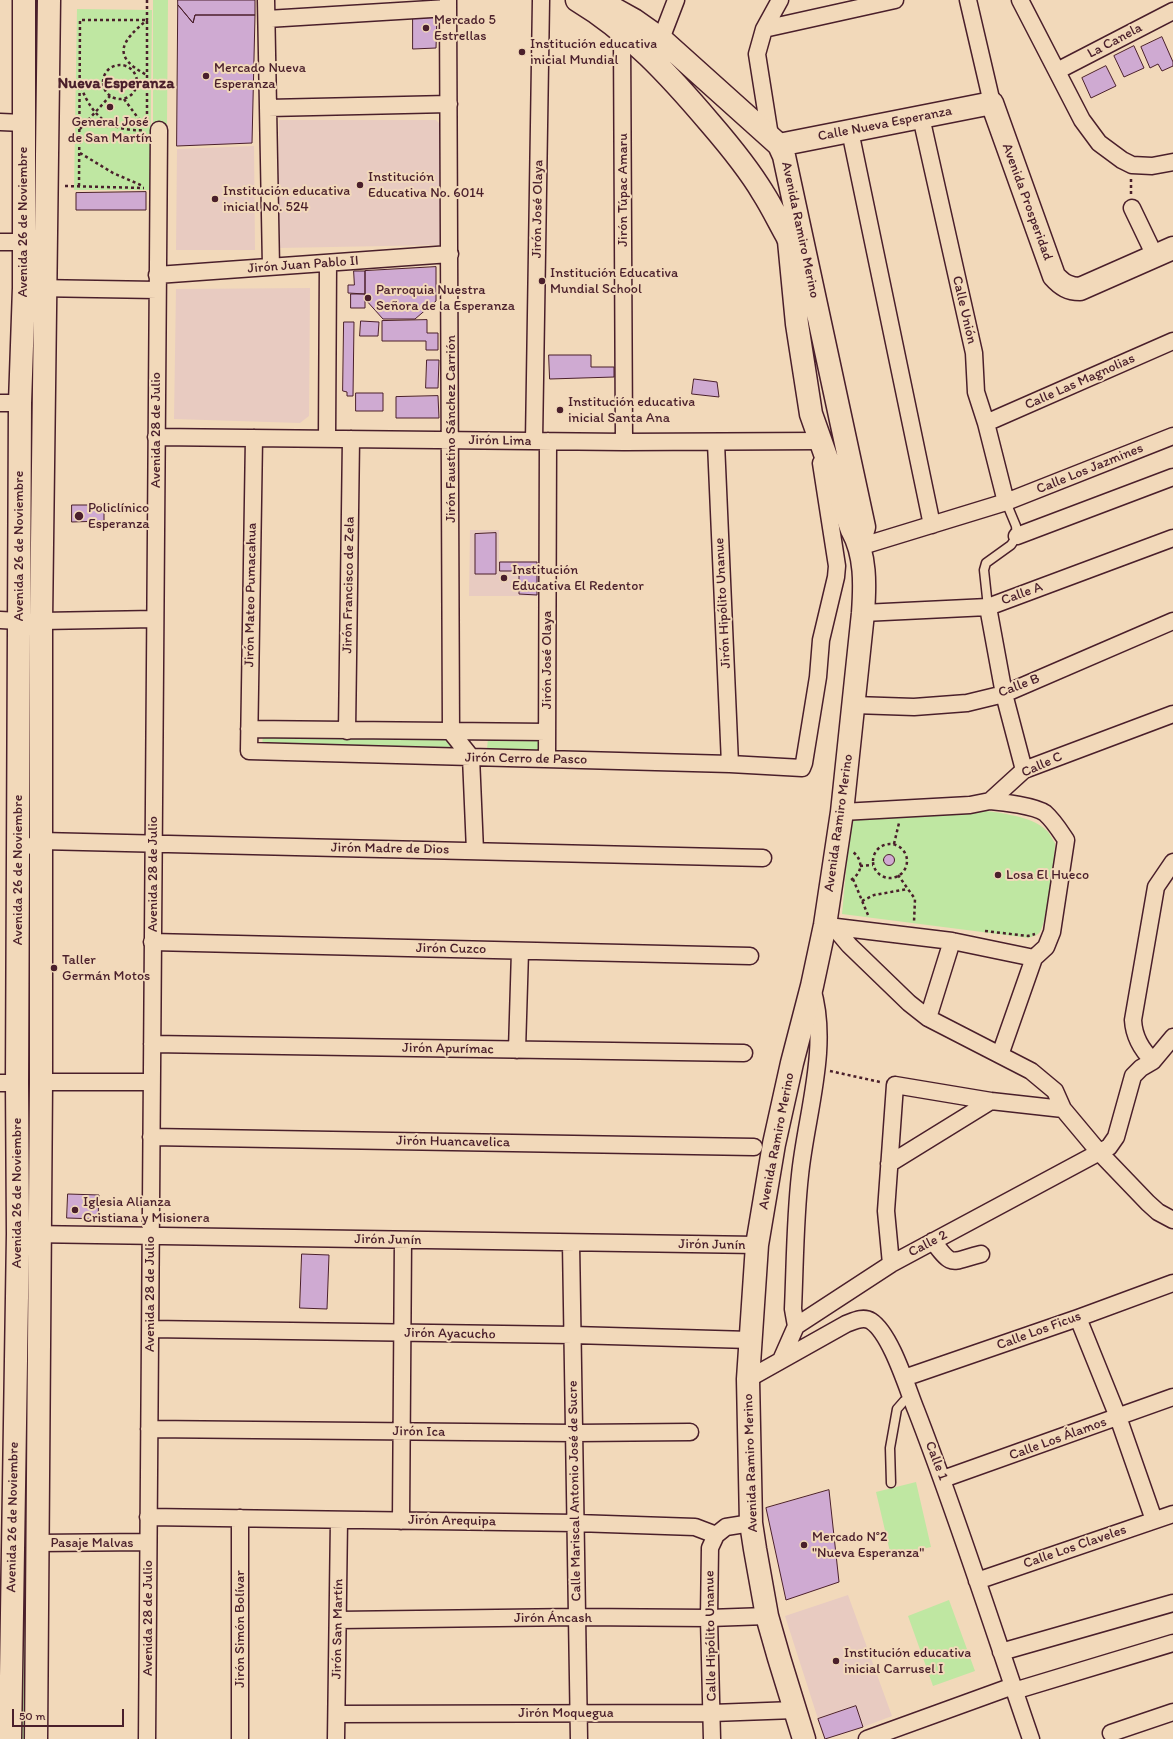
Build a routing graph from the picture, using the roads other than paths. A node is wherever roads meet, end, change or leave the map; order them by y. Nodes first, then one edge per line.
1 (24, 0) edge
2 (49, 0) edge
3 (266, 0) edge
4 (541, 0) edge
5 (577, 0) edge
6 (598, 0) edge
7 (676, 0) edge
8 (780, 0) edge
9 (894, 0) edge
10 (968, 0) edge
11 (1020, 0) edge
12 (873, 2) edge
13 (448, 4) edge
14 (1173, 11) edge
15 (267, 19) junction
16 (764, 29) junction
17 (622, 33) junction
18 (660, 39) junction
19 (1057, 72) junction
20 (992, 103) junction
21 (449, 104) junction
22 (268, 108) junction
23 (921, 117) junction
24 (0, 122) edge
25 (24, 123) junction
26 (850, 131) junction
27 (151, 132) road end
28 (775, 140) junction
29 (1173, 162) edge
30 (1132, 208) road end
31 (0, 242) edge
32 (23, 242) junction
33 (1164, 252) edge
34 (450, 254) junction
35 (328, 263) junction
36 (271, 267) junction
37 (157, 282) junction
38 (24, 288) junction
39 (45, 288) junction
40 (1173, 341) edge
41 (10, 403) edge
42 (986, 423) junction
43 (1173, 436) edge
44 (156, 437) junction
45 (254, 438) junction
46 (326, 439) junction
47 (351, 439) junction
48 (451, 440) junction
49 (541, 441) junction
50 (624, 442) junction
51 (716, 443) junction
52 (822, 444) junction
53 (1173, 477) edge
54 (1006, 502) junction
55 (932, 525) junction
56 (1017, 536) junction
57 (1173, 538) edge
58 (859, 544) junction
59 (988, 607) junction
60 (863, 613) junction
61 (155, 619) junction
62 (10, 620) edge
63 (41, 621) junction
64 (1173, 621) edge
65 (1004, 694) junction
66 (854, 705) junction
67 (1173, 714) edge
68 (249, 729) junction
69 (347, 731) junction
70 (451, 732) junction
71 (547, 732) junction
72 (248, 751) joint
73 (471, 757) junction
74 (547, 759) junction
75 (730, 764) junction
76 (1024, 770) junction
77 (990, 801) junction
78 (842, 812) junction
79 (41, 841) junction
80 (153, 844) junction
81 (474, 851) junction
82 (18, 852) junction
83 (763, 858) dead end
84 (1173, 862) edge
85 (829, 926) junction
86 (952, 941) junction
87 (152, 942) junction
88 (520, 950) junction
89 (750, 956) dead end
90 (1034, 958) junction
91 (812, 986) junction
92 (928, 1018) junction
93 (1173, 1037) edge
94 (152, 1044) junction
95 (518, 1050) junction
96 (744, 1053) dead end
97 (1000, 1055) junction
98 (1152, 1061) junction
99 (41, 1082) junction
100 (151, 1082) junction
101 (8, 1083) edge
102 (991, 1101) junction
103 (1063, 1109) junction
104 (151, 1137) junction
105 (754, 1147) dead end
106 (1098, 1152) junction
107 (889, 1164) junction
108 (1173, 1220) edge
109 (18, 1234) junction
110 (40, 1235) junction
111 (150, 1236) junction
112 (403, 1240) junction
113 (933, 1241) junction
114 (571, 1243) junction
115 (757, 1246) junction
116 (981, 1254) dead end
117 (890, 1264) junction
118 (1173, 1283) edge
119 (1078, 1318) junction
120 (796, 1326) junction
121 (150, 1330) junction
122 (402, 1334) junction
123 (573, 1335) junction
124 (750, 1340) junction
125 (781, 1360) junction
126 (904, 1378) junction
127 (748, 1379) junction
128 (1173, 1397) edge
129 (911, 1398) junction
130 (1118, 1417) junction
131 (149, 1429) junction
132 (401, 1432) junction
133 (690, 1432) dead end
134 (574, 1433) junction
135 (943, 1479) junction
136 (891, 1483) dead end
137 (1173, 1514) edge
138 (148, 1517) junction
139 (240, 1518) junction
140 (340, 1520) junction
141 (1154, 1520) junction
142 (401, 1521) junction
143 (576, 1523) junction
144 (751, 1523) junction
145 (716, 1535) junction
146 (148, 1542) junction
147 (37, 1543) junction
148 (978, 1581) junction
149 (6, 1599) edge
150 (1173, 1603) edge
151 (767, 1616) junction
152 (577, 1617) junction
153 (709, 1618) junction
154 (338, 1620) junction
155 (1173, 1643) edge
156 (1001, 1652) junction
157 (1014, 1688) junction
158 (795, 1710) junction
159 (579, 1712) junction
160 (1173, 1712) edge
161 (712, 1713) junction
162 (337, 1714) junction
163 (1111, 1733) dead end
164 (10, 1739) edge
165 (36, 1739) edge
166 (147, 1739) edge
167 (240, 1739) edge
168 (336, 1739) edge
169 (579, 1739) edge
170 (712, 1739) edge
171 (804, 1739) edge
172 (867, 1739) edge
173 (1031, 1739) edge

1 - 25 main road, Avenida 26 de Noviembre
2 - 39 main road, Avenida 26 de Noviembre
3 - 15 street
4 - 49 street, Jirón José Olaya
5 - 17 main road, Avenida Ramiro Merino
6 - 18 main road, Avenida Ramiro Merino
7 - 18 street
8 - 16 street
9 - 12 street
10 - 20 street, Avenida Prosperidad
11 - 19 street
12 - 16 street
13 - 15 street
13 - 21 street, Jirón Faustino Sánchez Carrión
14 - 19 street, La Canela
15 - 22 street
16 - 28 street
17 - 50 street, Jirón Túpac Amaru
17 - 52 main road, Avenida Ramiro Merino
18 - 28 main road, Avenida Ramiro Merino
19 - 29 street
20 - 23 main road, Calle Nueva Esperanza
20 - 33 main road, Avenida Prosperidad
21 - 22 street
21 - 34 street, Jirón Faustino Sánchez Carrión
22 - 36 street
23 - 26 main road, Calle Nueva Esperanza
23 - 42 street, Calle Unión
24 - 25 street
25 - 32 main road, Avenida 26 de Noviembre
26 - 28 main road, Calle Nueva Esperanza
26 - 55 street
27 - 37 street, Avenida 28 de Julio
28 - 58 main road, Avenida Ramiro Merino
30 - 33 street
31 - 32 street
32 - 38 main road, Avenida 26 de Noviembre
34 - 35 street, Jirón Juan Pablo II
34 - 48 street, Jirón Faustino Sánchez Carrión
35 - 36 street, Jirón Juan Pablo II
35 - 46 street
36 - 37 street, Jirón Juan Pablo II
37 - 39 street, Jirón Juan Pablo II
37 - 44 street, Avenida 28 de Julio
38 - 39 street, Jirón Juan Pablo II
38 - 41 main road, Avenida 26 de Noviembre
39 - 63 main road, Avenida 26 de Noviembre
40 - 42 street, Calle Las Magnolias
41 - 62 main road, Avenida 26 de Noviembre
42 - 54 street, Calle Unión
43 - 54 street, Calle Los Jazmines
44 - 45 street, Jirón Lima
44 - 61 street, Avenida 28 de Julio
45 - 46 street, Jirón Lima
45 - 68 street, Jirón Mateo Pumacahua
46 - 47 street, Jirón Lima
47 - 48 street, Jirón Lima
47 - 69 street, Jirón Francisco de Zela
48 - 49 street, Jirón Lima
48 - 70 street, Jirón Faustino Sánchez Carrión
49 - 50 street, Jirón Lima
49 - 71 street, Jirón José Olaya
50 - 51 street, Jirón Lima
51 - 52 street, Jirón Lima
51 - 75 street, Jirón Hipólito Unanue
52 - 58 main road, Avenida Ramiro Merino
52 - 75 street, Jirón Cerro de Pasco
53 - 56 street
54 - 55 street, Calle Los Jazmines
54 - 56 lane
55 - 58 street, Calle Los Jazmines
56 - 59 lane
57 - 59 street, Calle A
58 - 60 main road, Avenida Ramiro Merino
59 - 60 street, Calle A
59 - 65 street
60 - 66 main road, Avenida Ramiro Merino
61 - 63 street
61 - 80 street, Avenida 28 de Julio
62 - 82 main road, Avenida 26 de Noviembre
63 - 79 main road, Avenida 26 de Noviembre
64 - 65 street, Calle B
65 - 66 street, Calle B
65 - 76 street
66 - 78 main road, Avenida Ramiro Merino
67 - 76 street, Calle C
68 - 69 street, Jirón Cerro de Pasco
68 - 72 street, Jirón Mateo Pumacahua
69 - 70 street, Jirón Cerro de Pasco
70 - 71 street, Jirón Cerro de Pasco
70 - 73 street
71 - 74 street, Jirón José Olaya
72 - 73 street, Jirón Cerro de Pasco
73 - 74 street, Jirón Cerro de Pasco
73 - 81 street
74 - 75 street, Jirón Cerro de Pasco
76 - 77 street, Calle C
77 - 78 street
77 - 90 street
78 - 85 main road, Avenida Ramiro Merino
79 - 80 street, Jirón Madre de Dios
79 - 82 street, Jirón Madre de Dios
79 - 99 main road, Avenida 26 de Noviembre
80 - 81 street, Jirón Madre de Dios
80 - 87 street, Avenida 28 de Julio
81 - 83 street, Jirón Madre de Dios
82 - 101 main road, Avenida 26 de Noviembre
84 - 98 street
85 - 86 street
85 - 91 main road, Avenida Ramiro Merino
85 - 92 street
86 - 90 street
86 - 92 street
87 - 88 street, Jirón Cuzco
87 - 94 street, Avenida 28 de Julio
88 - 89 street, Jirón Cuzco
88 - 95 street
90 - 97 street
91 - 115 main road, Avenida Ramiro Merino
91 - 120 street
92 - 97 street
93 - 98 street, Calle 2
94 - 95 street, Jirón Apurímac
94 - 100 street, Avenida 28 de Julio
95 - 96 street, Jirón Apurímac
97 - 103 street
98 - 106 street, Calle 2
99 - 100 street
99 - 110 main road, Avenida 26 de Noviembre
100 - 104 street, Avenida 28 de Julio
101 - 109 main road, Avenida 26 de Noviembre
102 - 103 street
102 - 107 street
102 - 107 street
103 - 106 street
104 - 105 street, Jirón Huancavelica
104 - 111 street, Avenida 28 de Julio
106 - 108 street
106 - 113 street, Calle 2
107 - 117 street
109 - 110 street, Jirón Junín
109 - 149 main road, Avenida 26 de Noviembre
110 - 111 street, Jirón Junín
110 - 147 main road, Avenida 26 de Noviembre
111 - 112 street, Jirón Junín
111 - 121 street, Avenida 28 de Julio
112 - 114 street, Jirón Junín
112 - 122 street
113 - 116 street
113 - 117 street, Calle 2
114 - 115 street, Jirón Junín
114 - 123 street, Calle Mariscal Antonio José de Sucre
115 - 124 main road, Avenida Ramiro Merino
117 - 120 street, Calle 2
118 - 119 street, Calle Los Ficus
119 - 126 street, Calle Los Ficus
119 - 130 street
120 - 125 street
121 - 122 street, Jirón Ayacucho
121 - 131 street, Avenida 28 de Julio
122 - 123 street, Jirón Ayacucho
122 - 132 street
123 - 124 street, Jirón Ayacucho
123 - 134 street, Calle Mariscal Antonio José de Sucre
124 - 127 main road, Avenida Ramiro Merino
125 - 126 street, Calle 1
125 - 127 street, Calle 1
126 - 129 street, Calle 1
127 - 144 main road, Avenida Ramiro Merino
128 - 130 street, Calle Los Álamos
129 - 135 street, Calle 1
129 - 136 lane
130 - 135 street, Calle Los Álamos
130 - 141 street
131 - 132 street, Jirón Ica
131 - 138 street, Avenida 28 de Julio
132 - 134 street, Jirón Ica
132 - 142 street
133 - 134 street, Jirón Ica
134 - 143 street, Calle Mariscal Antonio José de Sucre
135 - 148 street, Calle 1
137 - 141 street, Calle Los Claveles
138 - 139 street, Jirón Arequipa
138 - 146 street, Avenida 28 de Julio
139 - 140 street, Jirón Arequipa
139 - 167 street, Jirón Simón Bolívar
140 - 142 street, Jirón Arequipa
140 - 154 street, Jirón San Martín
141 - 148 street, Calle Los Claveles
142 - 143 street, Jirón Arequipa
143 - 145 street, Jirón Arequipa
143 - 152 street, Calle Mariscal Antonio José de Sucre
144 - 145 street
144 - 151 main road, Avenida Ramiro Merino
145 - 153 street, Calle Hipólito Unanue
146 - 147 street, Pasaje Malvas
146 - 166 street, Avenida 28 de Julio
147 - 165 main road, Avenida 26 de Noviembre
148 - 156 street, Calle 1
149 - 164 main road, Avenida 26 de Noviembre
150 - 156 street
151 - 153 street, Jirón Áncash
151 - 158 main road, Avenida Ramiro Merino
152 - 153 street, Jirón Áncash
152 - 154 street, Jirón Áncash
152 - 159 street, Calle Mariscal Antonio José de Sucre
153 - 161 street, Calle Hipólito Unanue
154 - 162 street, Jirón San Martín
155 - 157 street
156 - 157 street, Calle 1
157 - 172 street
157 - 173 street, Calle 1
158 - 161 street, Jirón Moquegua
158 - 171 main road, Avenida Ramiro Merino
159 - 161 street, Jirón Moquegua
159 - 162 street, Jirón Moquegua
159 - 169 street, Calle Mariscal Antonio José de Sucre
160 - 163 street
161 - 170 street, Calle Hipólito Unanue
162 - 168 street, Jirón San Martín

